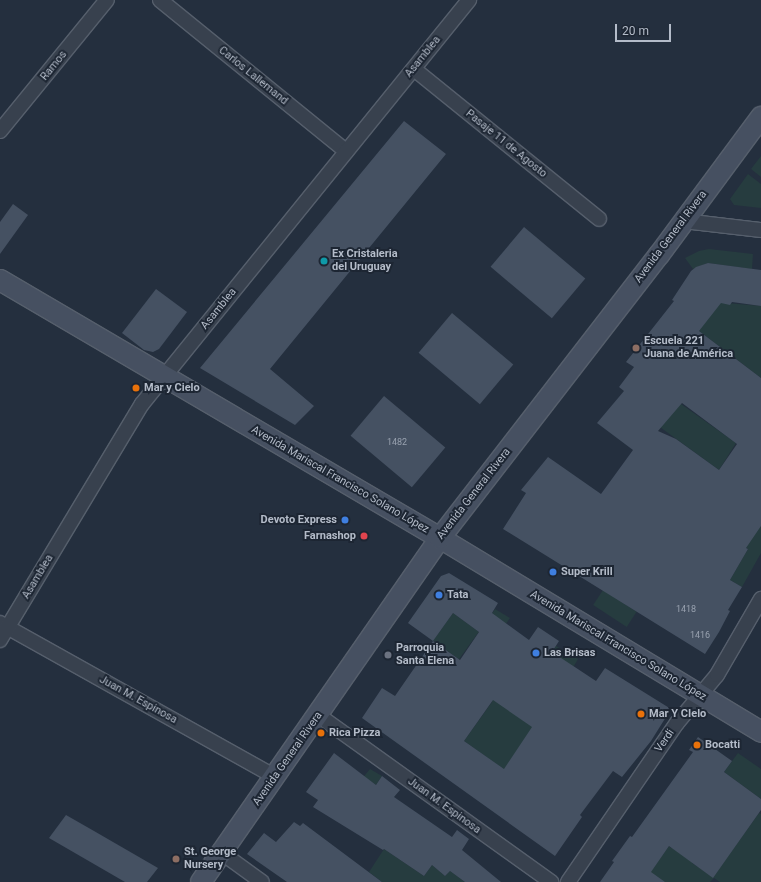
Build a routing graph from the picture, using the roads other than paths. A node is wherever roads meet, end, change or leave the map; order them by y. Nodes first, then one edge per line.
1 (107, 0) edge
2 (160, 0) edge
3 (469, 0) edge
4 (414, 68) junction
5 (761, 117) edge
6 (0, 131) edge
7 (346, 151) junction
8 (599, 219) dead end
9 (684, 221) junction
10 (761, 230) edge
11 (0, 280) edge
12 (164, 377) junction
13 (440, 538) junction
14 (761, 599) edge
15 (4, 625) edge
16 (0, 640) edge
17 (700, 695) junction
18 (318, 715) junction
19 (761, 732) edge
20 (276, 777) junction
21 (222, 853) junction
22 (201, 882) edge
23 (262, 882) edge
24 (550, 882) edge
25 (568, 882) edge

1 - 6 street, Ramos
2 - 7 street, Carlos Lallemand
3 - 4 street, Asamblea
4 - 7 street, Asamblea
4 - 8 street, Pasaje 11 de Agosto
5 - 9 main road, Avenida General Rivera
7 - 12 street, Asamblea
9 - 10 street
9 - 13 main road, Avenida General Rivera
11 - 12 main road, Avenida Mariscal Francisco Solano López
12 - 13 main road, Avenida Mariscal Francisco Solano López
12 - 15 street, Asamblea
13 - 17 main road, Avenida Mariscal Francisco Solano López
13 - 18 main road, Avenida General Rivera
14 - 17 street, Verdi
15 - 16 street, Asamblea
15 - 20 street, Juan M. Espinosa
17 - 19 main road, Avenida Mariscal Francisco Solano López
17 - 25 street, Verdi
18 - 20 main road, Avenida General Rivera
18 - 24 street, Juan M. Espinosa
20 - 21 main road, Avenida General Rivera
21 - 22 main road, Avenida General Rivera
21 - 23 street

